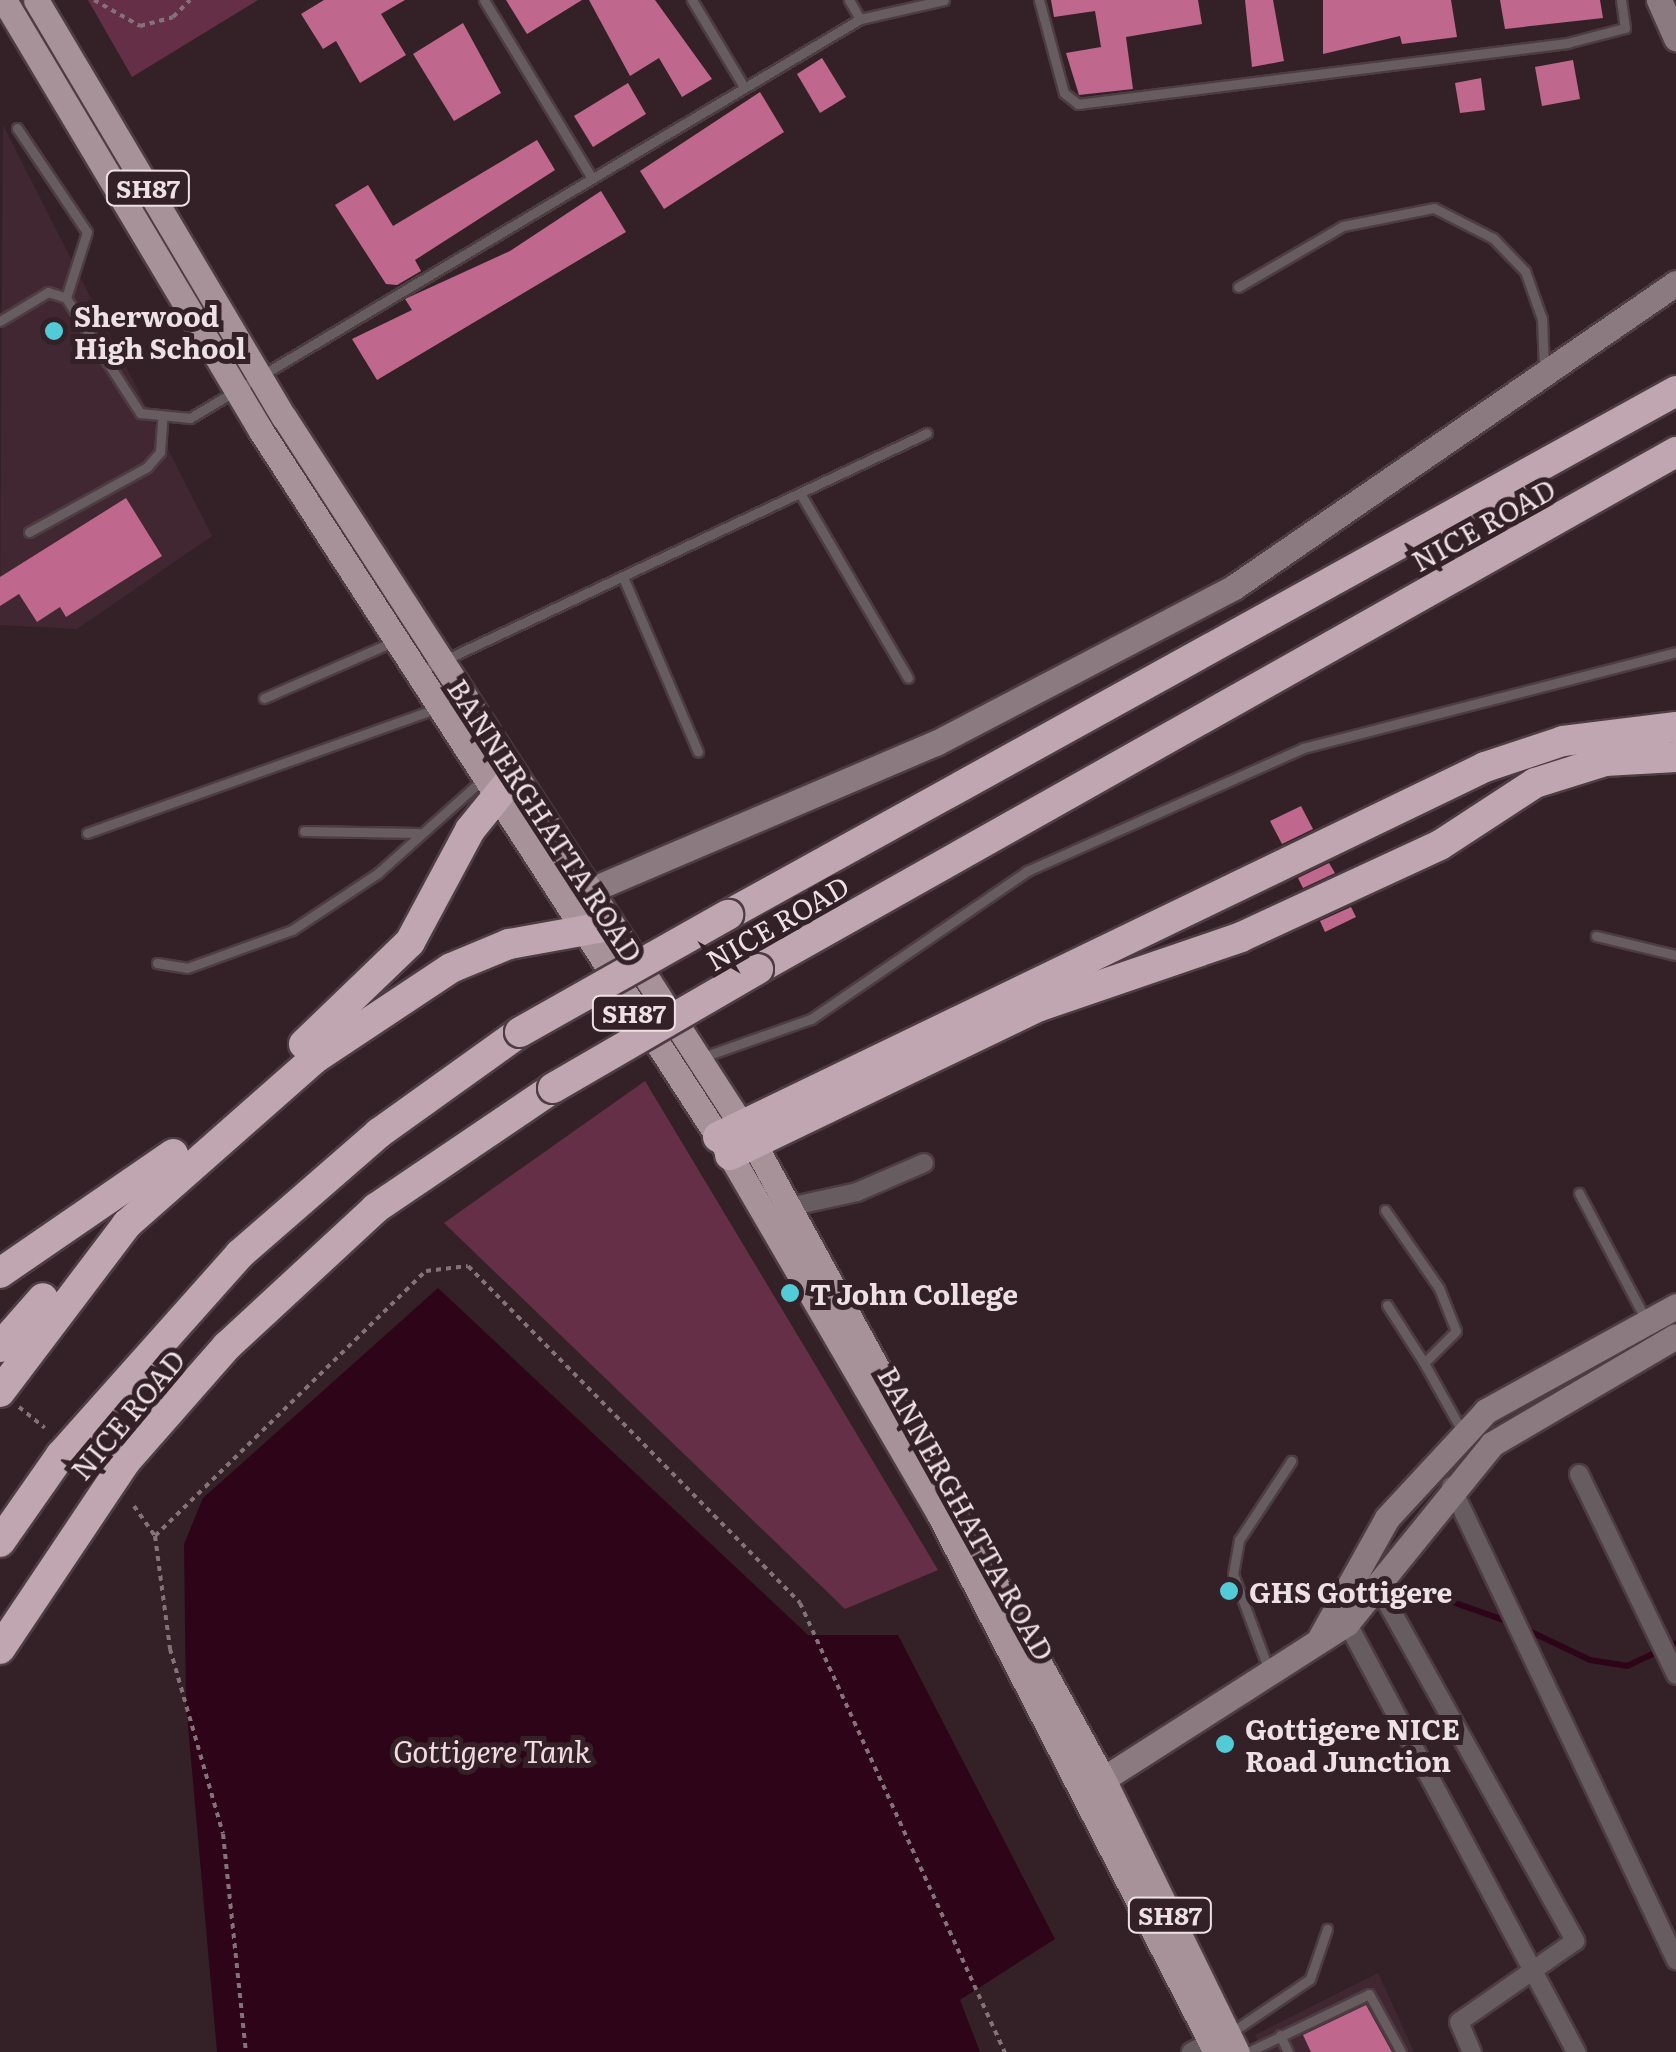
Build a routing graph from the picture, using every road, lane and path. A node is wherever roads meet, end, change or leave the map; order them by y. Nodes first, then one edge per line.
1 (4, 0) edge
2 (36, 0) edge
3 (94, 0) edge
4 (190, 0) edge
5 (484, 0) edge
6 (692, 0) edge
7 (849, 0) edge
8 (944, 0) edge
9 (1040, 0) edge
10 (1621, 0) edge
11 (1659, 0) edge
12 (860, 19) junction
13 (1676, 38) edge
14 (744, 87) junction
15 (17, 128) dead end
16 (591, 176) junction
17 (1676, 283) edge
18 (1238, 287) dead end
19 (66, 298) junction
20 (0, 320) edge
21 (260, 377) junction
22 (1544, 380) junction
23 (237, 391) junction
24 (1676, 391) edge
25 (162, 421) junction
26 (927, 433) dead end
27 (1676, 452) edge
28 (800, 493) junction
29 (29, 532) dead end
30 (623, 576) junction
31 (395, 641) junction
32 (1676, 652) edge
33 (441, 662) junction
34 (416, 674) junction
35 (908, 678) dead end
36 (264, 698) dead end
37 (438, 708) junction
38 (1676, 727) edge
39 (698, 752) dead end
40 (1676, 757) edge
41 (497, 784) junction
42 (304, 831) dead end
43 (87, 833) dead end
44 (418, 833) junction
45 (586, 892) junction
46 (595, 930) junction
47 (1596, 936) dead end
48 (1676, 954) edge
49 (157, 964) dead end
50 (697, 1059) junction
51 (736, 1140) junction
52 (924, 1163) dead end
53 (156, 1184) junction
54 (1579, 1193) dead end
55 (789, 1207) junction
56 (1385, 1210) dead end
57 (127, 1224) junction
58 (0, 1273) edge
59 (1387, 1305) dead end
60 (1661, 1313) edge
61 (1675, 1339) edge
62 (0, 1347) edge
63 (1424, 1363) junction
64 (0, 1392) edge
65 (45, 1428) dead end
66 (1463, 1433) junction
67 (1290, 1461) dead end
68 (1579, 1474) dead end
69 (1451, 1486) junction
70 (134, 1506) dead end
71 (155, 1536) junction
72 (0, 1542) edge
73 (1376, 1583) junction
74 (1342, 1613) junction
75 (0, 1649) edge
76 (1272, 1675) junction
77 (1676, 1676) edge
78 (1094, 1785) junction
79 (1327, 1929) dead end
80 (1676, 1960) edge
81 (1536, 1971) junction
82 (1280, 2035) junction
83 (1217, 2046) edge
84 (246, 2052) edge
85 (1006, 2052) edge
86 (1248, 2052) edge
87 (1288, 2052) edge
88 (1402, 2052) edge
89 (1472, 2052) edge
90 (1576, 2052) edge

1 - 23 main road, BANNERGHATTA ROAD / SH87
2 - 21 main road, BANNERGHATTA ROAD / SH87
3 - 4 path
5 - 16 lane
6 - 14 lane
7 - 12 lane
8 - 12 lane
9 - 10 lane
11 - 13 street
12 - 14 lane
14 - 16 lane
15 - 19 lane
16 - 21 lane
17 - 22 street
18 - 22 lane
19 - 20 lane
19 - 25 lane
21 - 23 lane
21 - 33 main road, BANNERGHATTA ROAD / SH87
22 - 45 street
23 - 25 lane
23 - 31 main road, BANNERGHATTA ROAD / SH87
24 - 72 highway, NICE ROAD, bridge
25 - 29 lane
26 - 28 lane
27 - 75 highway, NICE ROAD, bridge
28 - 30 lane
28 - 35 lane
30 - 33 lane
30 - 39 lane
31 - 34 main road, BANNERGHATTA ROAD / SH87
31 - 36 lane
32 - 50 lane
33 - 34 lane
33 - 41 main road, BANNERGHATTA ROAD / SH87
34 - 37 main road, BANNERGHATTA ROAD / SH87
37 - 41 main road, BANNERGHATTA ROAD / SH87
37 - 43 lane
38 - 51 highway
40 - 51 highway
41 - 44 lane
41 - 45 main road, BANNERGHATTA ROAD / SH87
41 - 46 main road, BANNERGHATTA ROAD / SH87
41 - 53 highway
42 - 44 lane
44 - 49 lane
45 - 46 main road, BANNERGHATTA ROAD / SH87
46 - 50 main road, BANNERGHATTA ROAD / SH87
46 - 51 main road, BANNERGHATTA ROAD / SH87
46 - 53 highway
47 - 48 lane
50 - 51 main road, BANNERGHATTA ROAD / SH87
51 - 55 main road, BANNERGHATTA ROAD / SH87
51 - 78 main road, BANNERGHATTA ROAD / SH87
52 - 55 street
53 - 57 highway
53 - 58 highway
54 - 60 lane
55 - 78 main road, BANNERGHATTA ROAD / SH87
56 - 63 lane
57 - 62 highway
57 - 64 highway
59 - 63 lane
60 - 61 lane
60 - 66 street
61 - 69 street
63 - 66 lane
64 - 65 path
66 - 74 street
67 - 76 lane
68 - 77 street
69 - 73 street
69 - 80 street
70 - 71 path
71 - 84 path
71 - 85 path
73 - 74 street
73 - 81 street
74 - 76 street
74 - 81 street
76 - 78 street
78 - 83 main road, BANNERGHATTA ROAD / SH87
79 - 83 lane
81 - 89 street
81 - 90 street
82 - 86 lane
82 - 87 lane
82 - 88 lane

